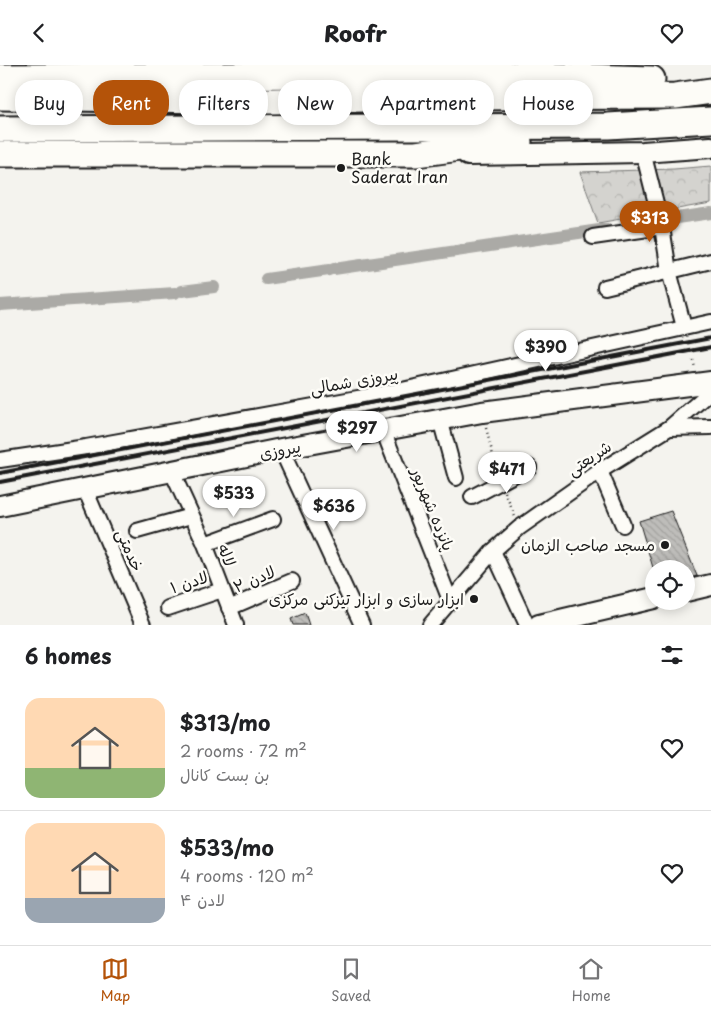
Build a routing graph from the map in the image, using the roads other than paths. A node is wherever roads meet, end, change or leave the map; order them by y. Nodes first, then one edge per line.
1 (0, 77) edge
2 (711, 81) edge
3 (711, 91) edge
4 (0, 97) edge
5 (711, 120) edge
6 (608, 126) junction
7 (0, 129) edge
8 (711, 147) edge
9 (643, 152) junction
10 (0, 154) edge
11 (416, 154) junction
12 (662, 227) junction
13 (593, 237) dead end
14 (711, 261) edge
15 (669, 271) junction
16 (604, 287) dead end
17 (711, 322) edge
18 (684, 327) junction
19 (711, 382) edge
20 (711, 391) edge
21 (440, 419) junction
22 (711, 427) edge
23 (670, 428) junction
24 (383, 430) junction
25 (281, 449) junction
26 (0, 460) edge
27 (530, 467) dead end
28 (600, 471) junction
29 (172, 472) junction
30 (456, 478) dead end
31 (85, 489) junction
32 (472, 497) dead end
33 (0, 506) edge
34 (191, 516) junction
35 (273, 519) dead end
36 (623, 525) dead end
37 (137, 531) dead end
38 (204, 544) junction
39 (493, 551) junction
40 (292, 581) dead end
41 (711, 585) edge
42 (695, 589) edge
43 (222, 590) junction
44 (450, 600) junction
45 (645, 600) edge
46 (168, 608) dead end
47 (229, 608) junction
48 (143, 625) edge
49 (236, 625) edge
50 (362, 625) edge
51 (430, 625) edge
52 (527, 625) edge
53 (538, 625) edge

1 - 2 highway
3 - 4 highway
5 - 6 highway
6 - 7 highway
6 - 11 highway
8 - 9 street
9 - 11 street
9 - 12 street
10 - 11 highway
12 - 13 street
12 - 15 street
14 - 15 street
15 - 16 street
15 - 18 street
17 - 18 street, پیروزی شمالی
18 - 26 street, پیروزی شمالی
19 - 21 street, پیروزی
20 - 23 street, شریعتی
21 - 24 street, پیروزی
21 - 30 street
22 - 23 street
23 - 28 street, شریعتی
24 - 25 street, پیروزی
24 - 44 street, پانزده شهریور
25 - 29 street, پیروزی
25 - 50 street
27 - 32 street
28 - 36 street
28 - 39 street, شریعتی
29 - 31 street, پیروزی
29 - 34 street, لاله
31 - 33 street, پیروزی
31 - 48 street, خدمتی
34 - 37 street
34 - 38 street, لاله
35 - 38 street
38 - 43 street, لاله
39 - 44 street, شریعتی
39 - 52 street
40 - 47 street, لادن ۲
41 - 42 street
43 - 46 street, لادن ۱
43 - 47 street, لاله
44 - 51 street, شریعتی
45 - 53 street
47 - 49 street, لاله

